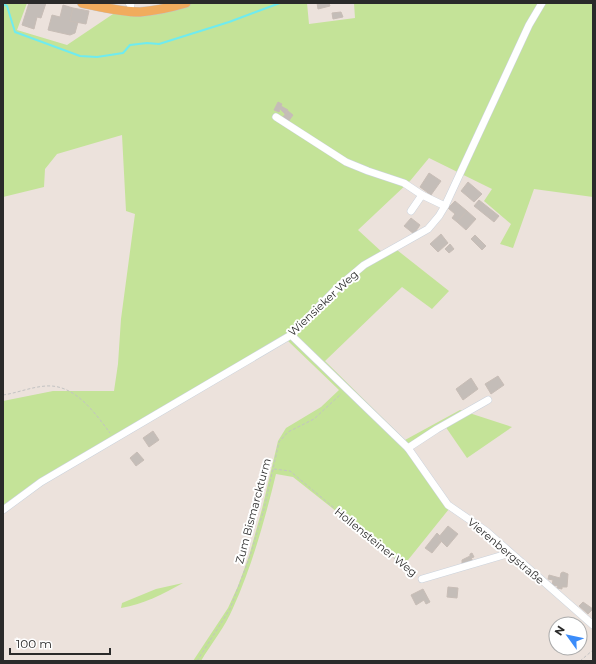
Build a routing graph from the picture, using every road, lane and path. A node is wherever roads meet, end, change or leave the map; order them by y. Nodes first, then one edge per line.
1 (82, 3) edge
2 (186, 3) edge
3 (542, 3) edge
4 (132, 5) edge
5 (276, 117) dead end
6 (422, 195) junction
7 (445, 206) junction
8 (411, 211) dead end
9 (291, 335) junction
10 (348, 388) junction
11 (3, 395) edge
12 (488, 400) dead end
13 (115, 440) junction
14 (408, 448) junction
15 (273, 469) junction
16 (3, 510) edge
17 (510, 553) junction
18 (422, 579) joint
19 (593, 625) edge
20 (593, 650) edge
21 (197, 661) edge
22 (580, 661) edge

1 - 4 main road
2 - 4 main road
3 - 7 street, Wiensieker Weg
5 - 6 street
6 - 7 street
6 - 8 street
7 - 9 street, Wiensieker Weg
9 - 10 street, Vierenbergstraße
9 - 13 street, Wiensieker Weg
10 - 14 street, Vierenbergstraße
10 - 15 path, Zum Bismarckturm
11 - 13 path
12 - 14 street
13 - 16 street, Wiensieker Weg
14 - 17 street, Vierenbergstraße
15 - 18 path, Hollensteiner Weg
15 - 21 path, Zum Bismarckturm
17 - 18 street, Hollensteiner Weg
17 - 19 street, Vierenbergstraße
20 - 22 path

